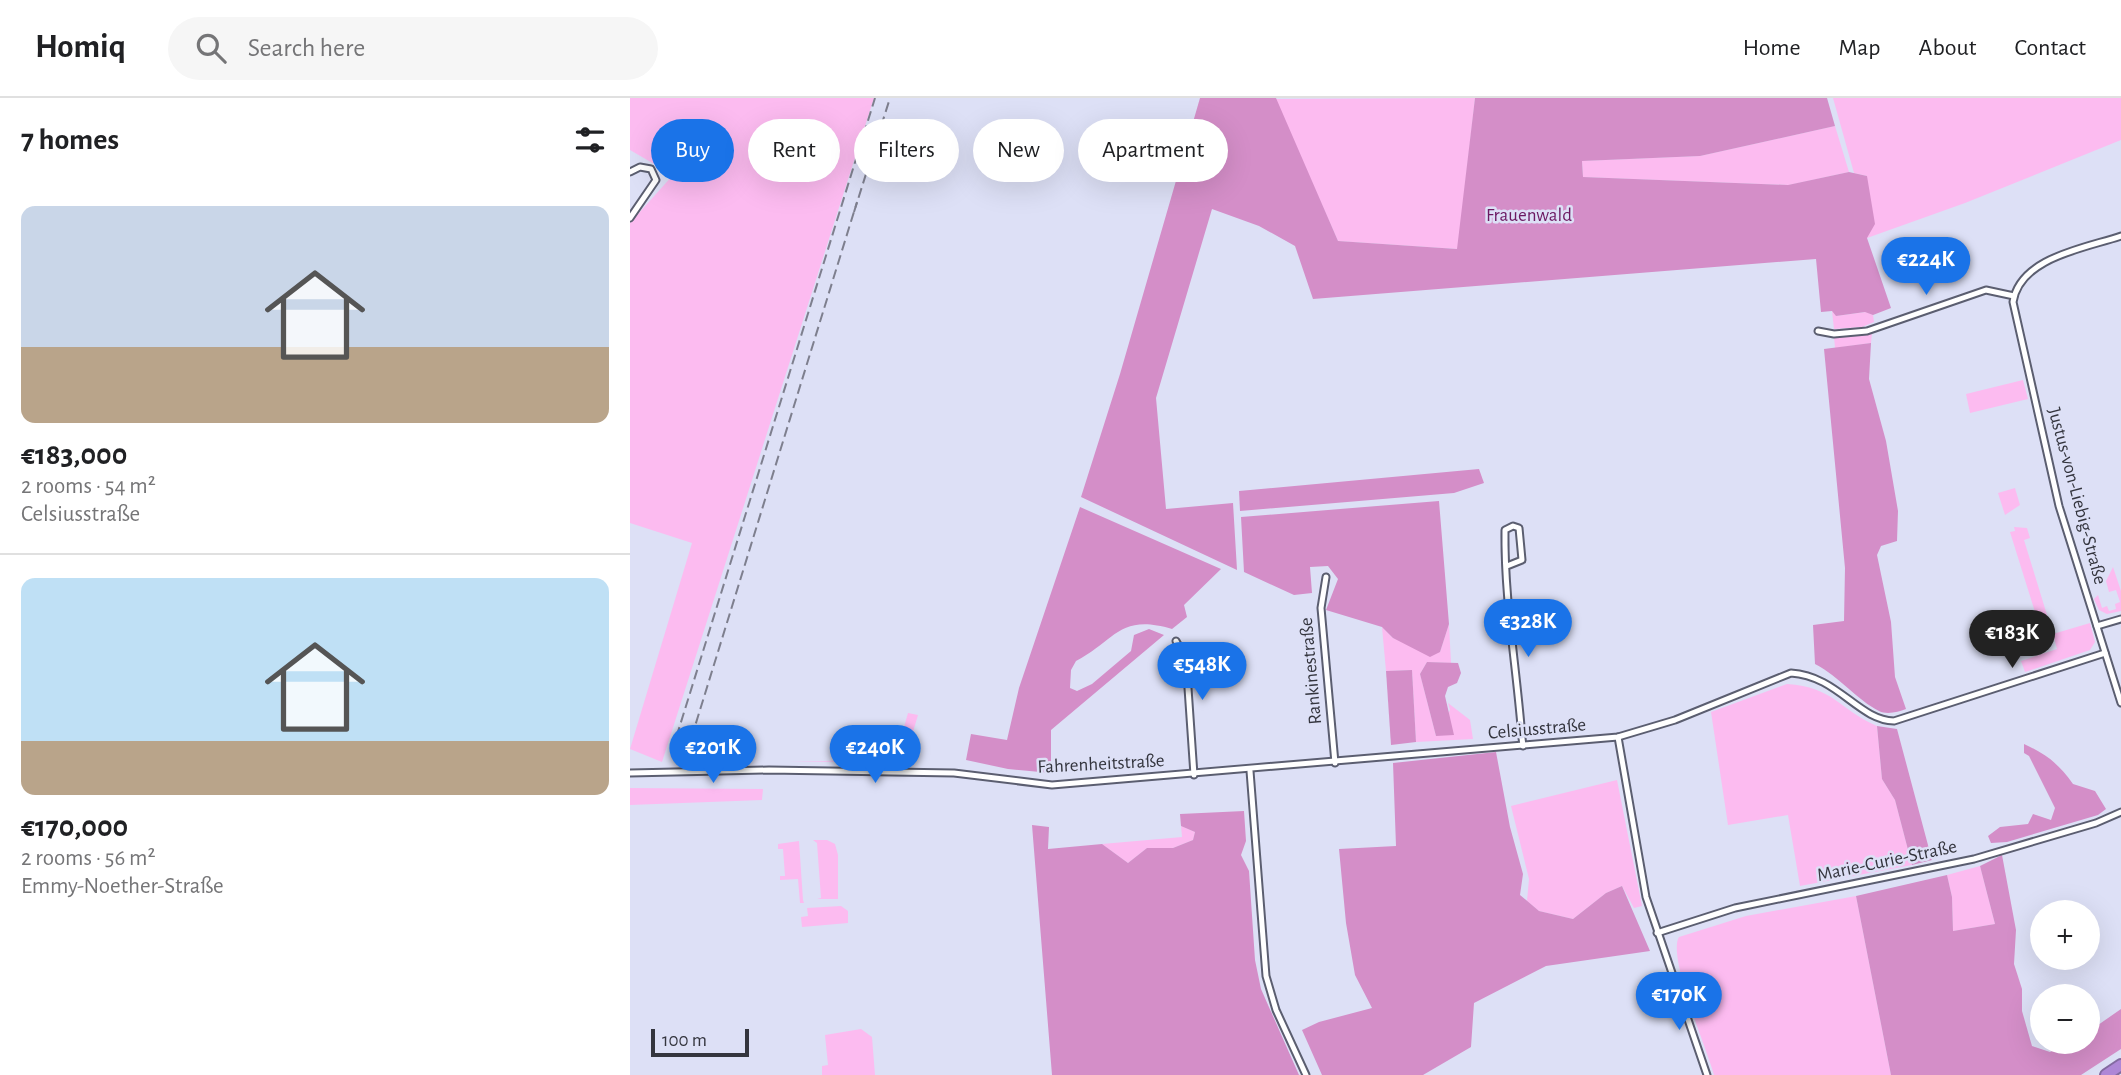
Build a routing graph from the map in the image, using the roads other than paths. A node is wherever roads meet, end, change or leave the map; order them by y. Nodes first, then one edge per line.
1 (630, 172) edge
2 (630, 218) edge
3 (2121, 236) edge
4 (2014, 296) junction
5 (1818, 331) dead end
6 (1507, 566) junction
7 (1326, 577) dead end
8 (2121, 619) edge
9 (2097, 626) junction
10 (1176, 641) dead end
11 (2105, 653) junction
12 (2121, 703) edge
13 (1618, 737) junction
14 (1523, 746) junction
15 (1335, 763) junction
16 (1250, 771) junction
17 (630, 774) edge
18 (1194, 775) junction
19 (2121, 812) edge
20 (1657, 933) junction
21 (2121, 1065) edge
22 (1306, 1075) edge
23 (1706, 1075) edge
24 (2106, 1075) edge

1 - 2 street
3 - 4 street
4 - 5 street
4 - 9 street, Justus-von-Liebig-Straße
6 - 6 street
6 - 14 street
7 - 15 street, Rankinestraße
8 - 9 street
9 - 11 street, Justus-von-Liebig-Straße
10 - 18 street
11 - 12 street, Justus-von-Liebig-Straße
11 - 13 street, Celsiusstraße
13 - 14 street, Celsiusstraße
13 - 20 street
14 - 15 street, Celsiusstraße
15 - 16 street, Celsiusstraße
16 - 18 street, Fahrenheitstraße
16 - 22 street
17 - 18 street, Fahrenheitstraße
19 - 20 street, Marie-Curie-Straße
20 - 23 street
21 - 24 highway

